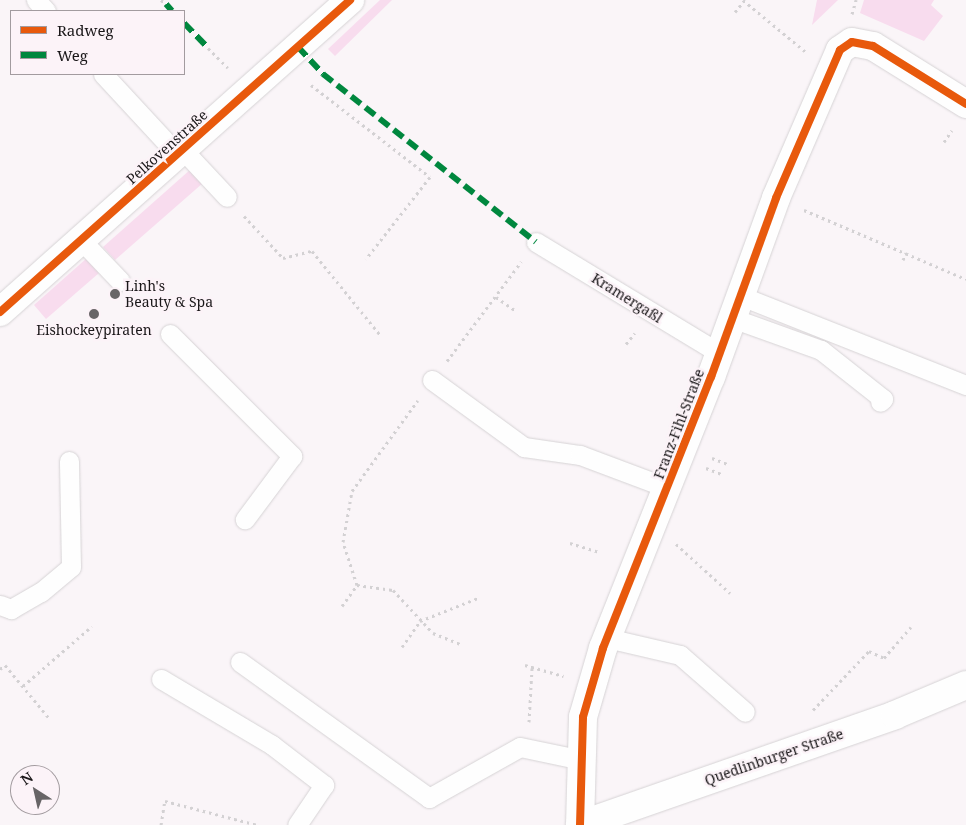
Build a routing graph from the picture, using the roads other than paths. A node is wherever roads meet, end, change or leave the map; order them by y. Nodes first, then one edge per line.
1 (36, 0) edge
2 (350, 0) edge
3 (45, 10) edge
4 (105, 75) edge
5 (966, 104) edge
6 (180, 152) junction
7 (227, 197) road end
8 (81, 240) junction
9 (536, 242) road end
10 (120, 281) dead end
11 (736, 307) junction
12 (0, 312) edge
13 (170, 334) dead end
14 (719, 353) junction
15 (432, 380) road end
16 (966, 385) edge
17 (880, 402) dead end
18 (69, 461) dead end
19 (668, 488) junction
20 (245, 519) dead end
21 (0, 605) edge
22 (607, 638) junction
23 (240, 662) dead end
24 (161, 679) dead end
25 (966, 685) edge
26 (745, 712) dead end
27 (582, 760) junction
28 (297, 825) edge
29 (580, 825) edge

1 - 3 lane
2 - 6 street, Pelkovenstraße
4 - 6 lane
5 - 11 street, Franz-Fihl-Straße
6 - 7 lane
6 - 8 street, Pelkovenstraße
8 - 10 lane
8 - 12 street, Pelkovenstraße
9 - 14 lane, Kramergaßl
11 - 14 street, Franz-Fihl-Straße
11 - 16 lane
11 - 17 lane
13 - 20 lane
14 - 19 street, Franz-Fihl-Straße
15 - 19 lane
18 - 21 lane
19 - 22 street, Franz-Fihl-Straße
22 - 26 lane
22 - 27 street, Franz-Fihl-Straße
23 - 27 lane
24 - 28 lane
25 - 29 street, Quedlinburger Straße
27 - 29 street, Franz-Fihl-Straße

